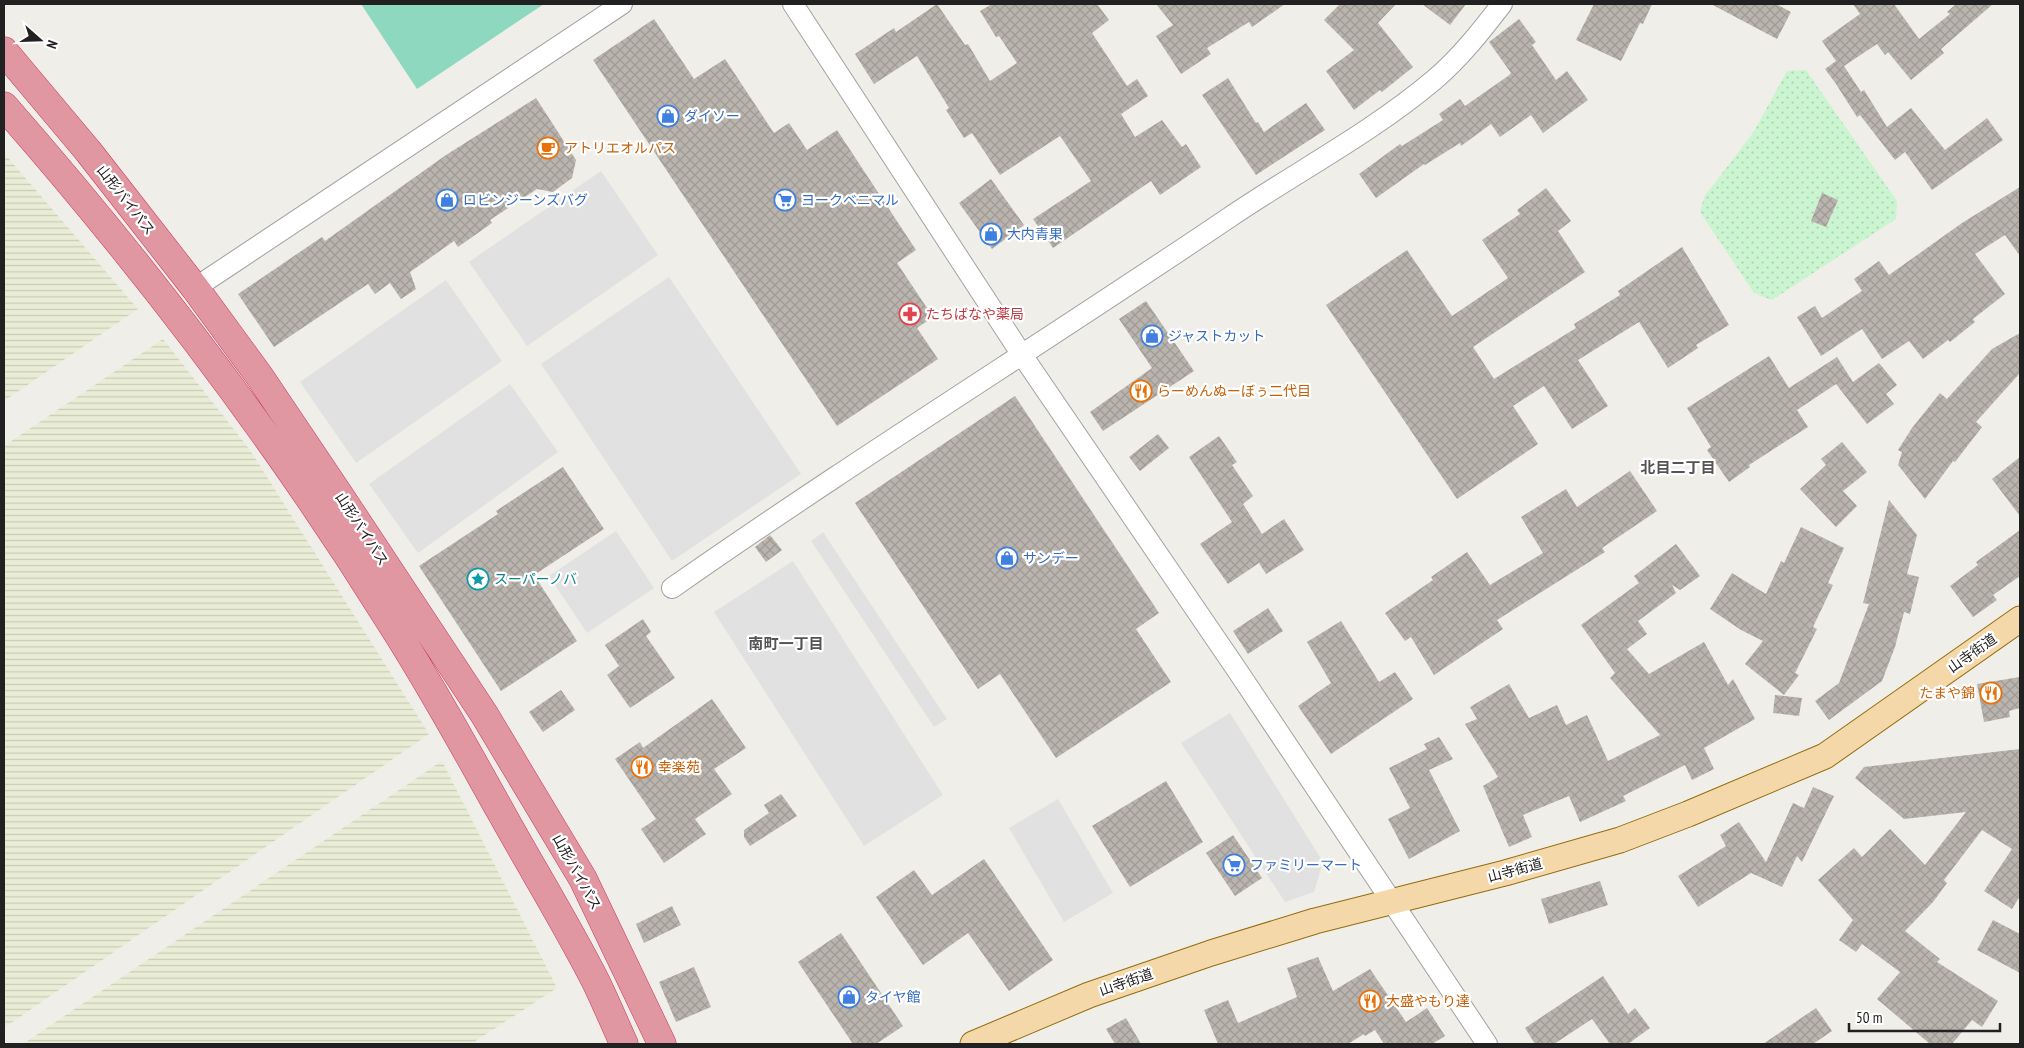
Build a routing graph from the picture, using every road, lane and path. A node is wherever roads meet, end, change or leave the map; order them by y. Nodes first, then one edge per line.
1 (622, 4) edge
2 (793, 4) edge
3 (1502, 4) edge
4 (4, 52) edge
5 (4, 106) edge
6 (195, 288) junction
7 (1022, 355) junction
8 (672, 588) dead end
9 (2020, 619) edge
10 (1390, 902) junction
11 (624, 1044) edge
12 (662, 1044) edge
13 (973, 1044) edge
14 (1487, 1044) edge

1 - 6 street
2 - 7 street
3 - 7 street
4 - 6 highway, 山形バイパス
5 - 11 highway, 山形バイパス
6 - 12 highway, 山形バイパス
7 - 8 street
7 - 10 street
9 - 10 main road, 山寺街道
10 - 13 main road, 山寺街道
10 - 14 street

